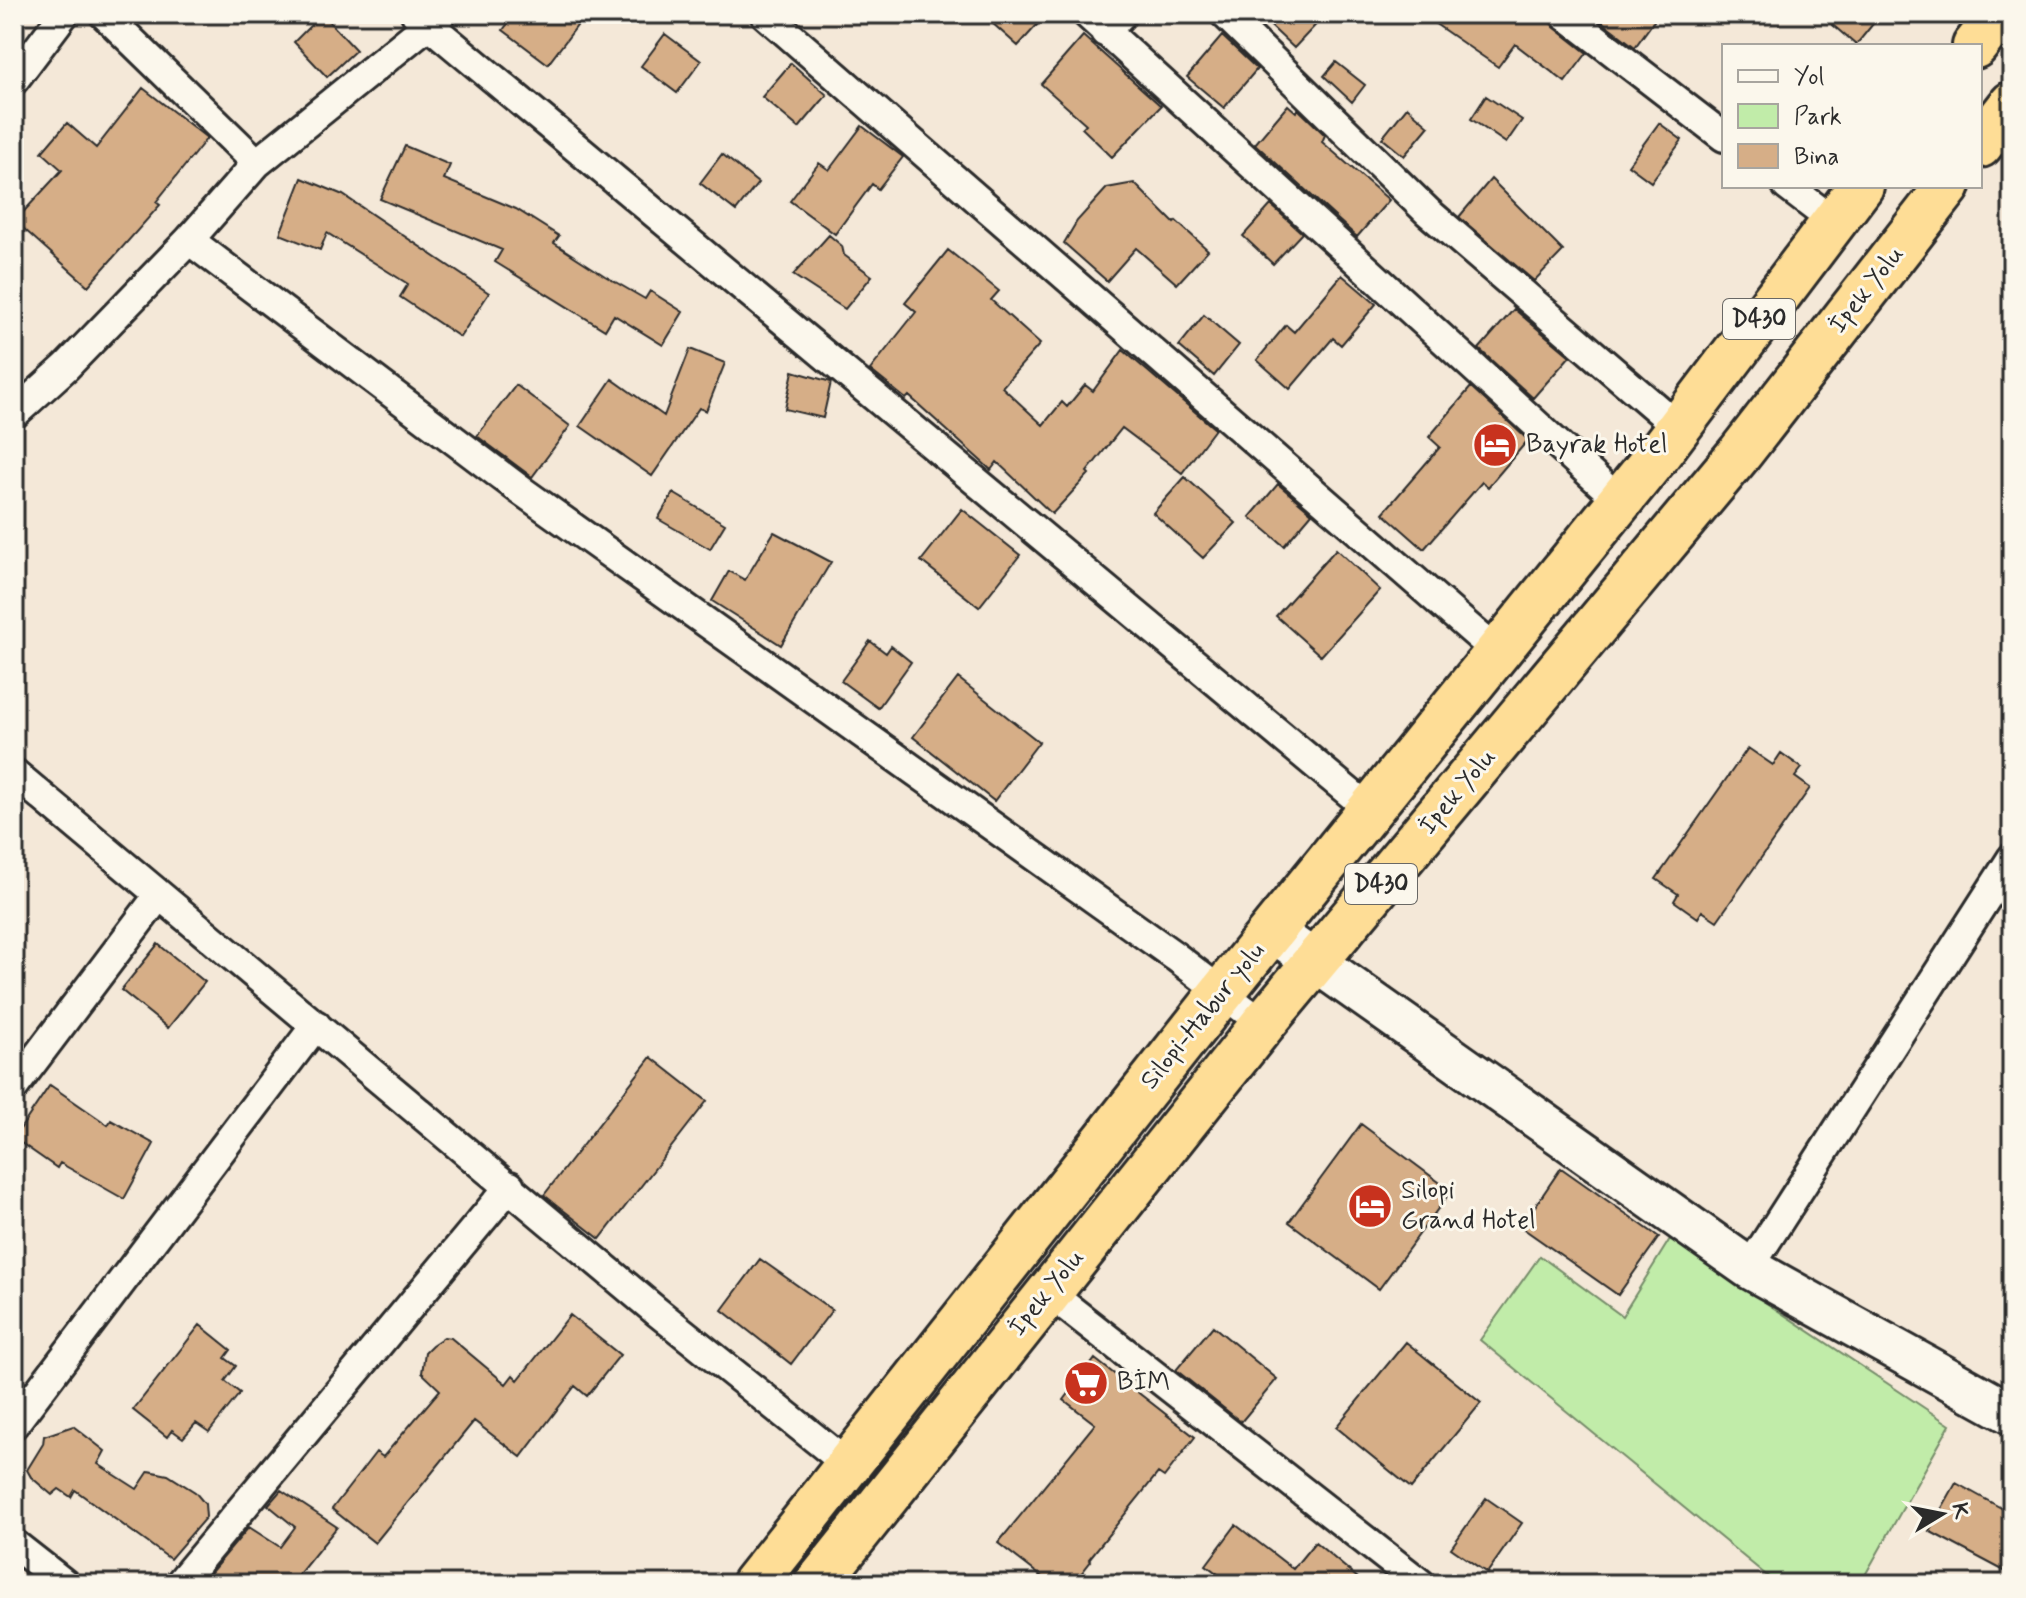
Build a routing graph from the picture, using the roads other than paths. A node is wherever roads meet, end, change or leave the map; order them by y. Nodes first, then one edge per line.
1 (64, 14) edge
2 (104, 14) edge
3 (765, 14) edge
4 (1225, 14) edge
5 (1564, 14) edge
6 (2000, 14) edge
7 (428, 17) edge
8 (1105, 20) edge
9 (1977, 44) edge
10 (14, 80) edge
11 (2012, 104) edge
12 (1722, 135) edge
13 (1982, 142) edge
14 (257, 163) junction
15 (1790, 188) edge
16 (1859, 188) edge
17 (1946, 188) edge
18 (1833, 221) junction
19 (189, 240) junction
20 (14, 414) edge
21 (1668, 440) junction
22 (1620, 501) junction
23 (1497, 652) junction
24 (14, 773) edge
25 (1369, 809) junction
26 (2012, 858) edge
27 (159, 895) junction
28 (1272, 931) junction
29 (1316, 962) junction
30 (1223, 991) junction
31 (1263, 1024) junction
32 (316, 1025) junction
33 (14, 1087) edge
34 (510, 1186) junction
35 (1749, 1268) junction
36 (1048, 1292) junction
37 (2012, 1414) edge
38 (14, 1424) edge
39 (847, 1464) junction
40 (14, 1544) edge
41 (65, 1584) edge
42 (179, 1584) edge
43 (754, 1584) edge
44 (817, 1584) edge
45 (1421, 1584) edge

1 - 10 street
2 - 14 street
3 - 23 street
4 - 21 street
5 - 12 street
6 - 9 highway
7 - 14 street
7 - 25 street
8 - 22 street
11 - 13 highway
14 - 19 street
15 - 18 street
16 - 18 highway, D430
17 - 29 highway, İpek Yolu / D430
18 - 21 highway, D430
19 - 20 street
19 - 30 street
21 - 22 highway, Silopi-Habur yolu / D430
22 - 23 highway, Silopi-Habur yolu / D430
23 - 25 highway, Silopi-Habur yolu / D430
24 - 27 street
25 - 28 highway, Silopi-Habur yolu / D430
26 - 35 street
27 - 32 street
27 - 33 street
28 - 29 street
28 - 30 highway, Silopi-Habur yolu / D430
29 - 31 highway, İpek Yolu / D430
29 - 35 street
30 - 31 street
30 - 39 highway, Silopi-Habur yolu / D430
31 - 36 highway, İpek Yolu / D430
32 - 34 street
32 - 38 street
34 - 39 street
34 - 42 street
35 - 37 street
36 - 44 highway, İpek Yolu / D430
36 - 45 street
39 - 43 highway, Silopi-Habur yolu / D430
40 - 41 street

